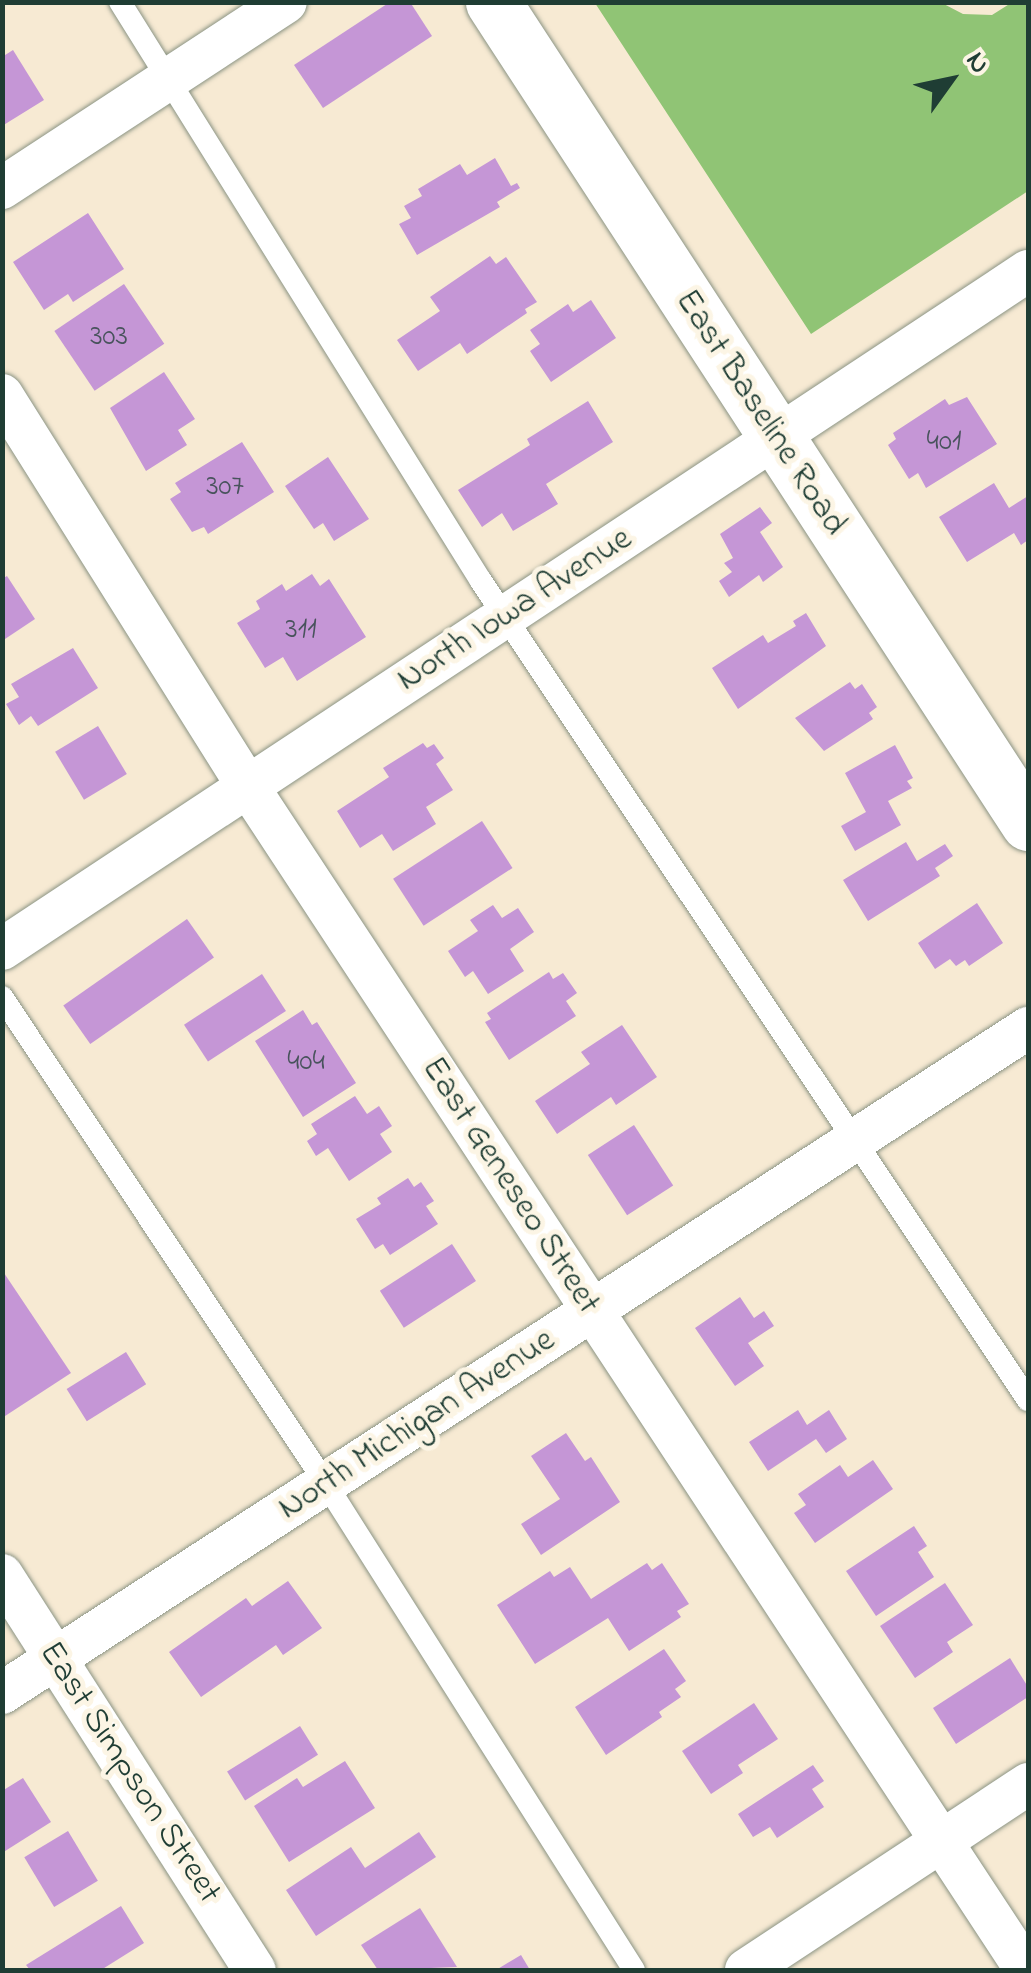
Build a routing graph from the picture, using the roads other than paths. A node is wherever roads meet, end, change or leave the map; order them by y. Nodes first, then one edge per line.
1 (120, 2) edge
2 (286, 2) edge
3 (493, 2) edge
4 (168, 77) junction
5 (2, 188) edge
6 (1028, 271) edge
7 (2, 395) edge
8 (775, 436) junction
9 (507, 617) junction
10 (247, 785) junction
11 (1028, 823) edge
12 (2, 948) edge
13 (2, 998) edge
14 (1028, 1028) edge
15 (856, 1137) junction
16 (593, 1312) junction
17 (1028, 1400) edge
18 (326, 1484) junction
19 (2, 1575) edge
20 (56, 1658) junction
21 (2, 1694) edge
22 (1028, 1784) edge
23 (941, 1842) junction
24 (256, 1970) edge
25 (634, 1970) edge
26 (746, 1970) edge
27 (1026, 1970) edge

1 - 4 lane
2 - 4 street
3 - 8 main road, East Baseline Road
4 - 5 street
4 - 9 lane
6 - 8 street, North Iowa Avenue
7 - 10 street, East Geneseo Street
8 - 9 street, North Iowa Avenue
8 - 11 main road, East Baseline Road
9 - 10 street, North Iowa Avenue
9 - 15 lane
10 - 12 street, North Iowa Avenue
10 - 16 street, East Geneseo Street
13 - 18 lane
14 - 15 street, North Michigan Avenue
15 - 16 street, North Michigan Avenue
15 - 17 lane
16 - 18 street, North Michigan Avenue
16 - 23 street, East Geneseo Street
18 - 20 street, North Michigan Avenue
18 - 25 lane
19 - 20 street, East Simpson Street
20 - 21 street, North Michigan Avenue
20 - 24 street, East Simpson Street
22 - 23 street
23 - 26 street
23 - 27 street, East Geneseo Street

